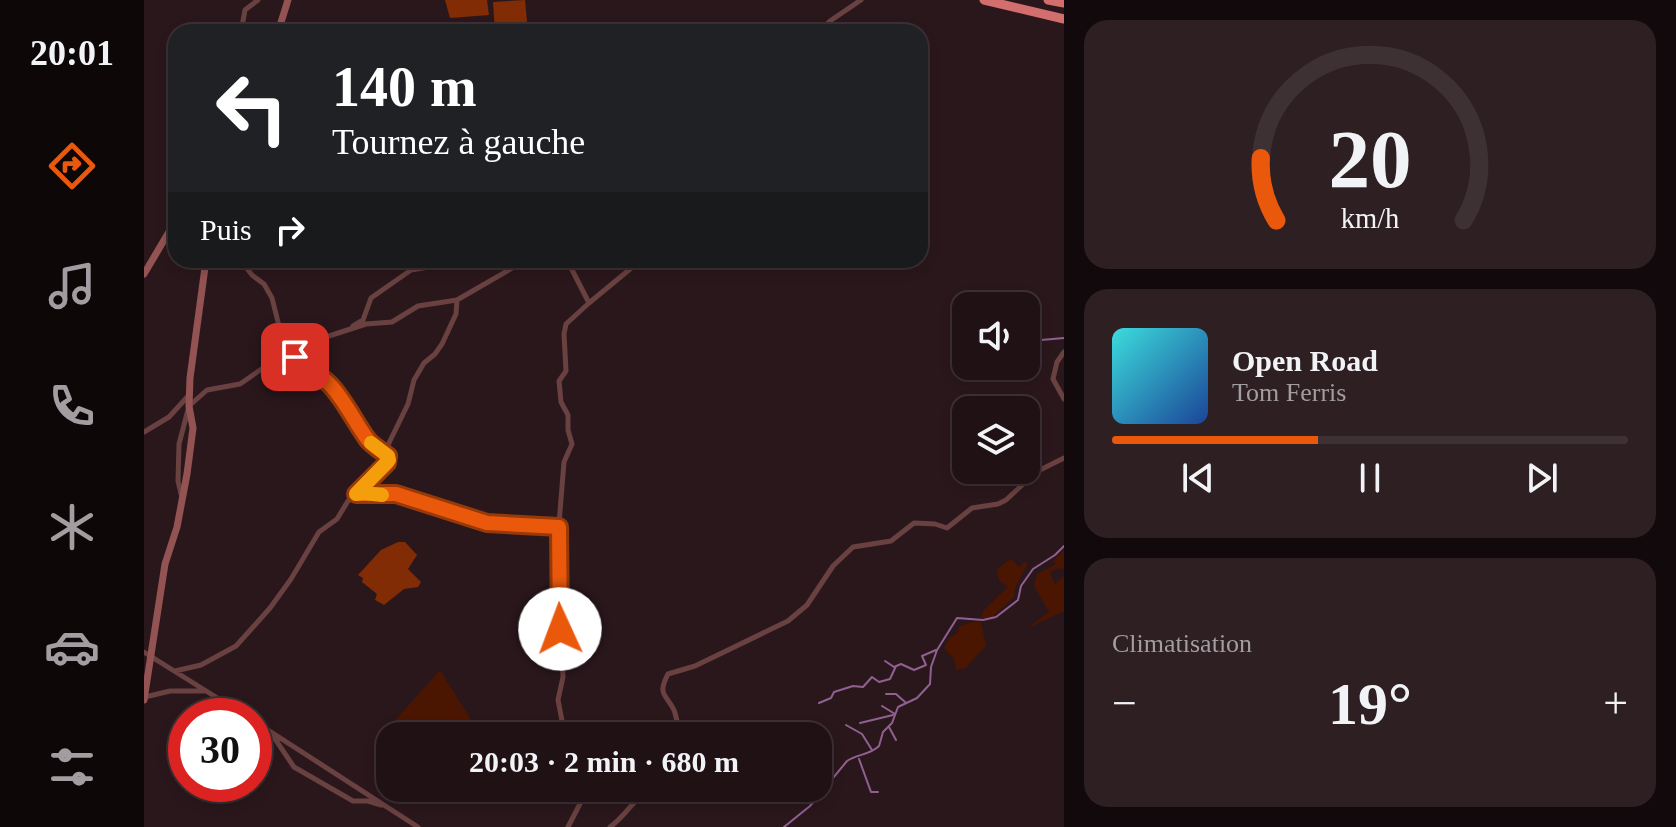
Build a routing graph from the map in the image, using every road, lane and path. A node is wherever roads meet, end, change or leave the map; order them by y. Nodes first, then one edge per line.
1 (258, 0) edge
2 (288, 0) edge
3 (861, 0) edge
4 (984, 0) edge
5 (1048, 0) edge
6 (1064, 3) edge
7 (1064, 19) edge
8 (242, 24) edge
9 (280, 24) edge
10 (827, 24) edge
11 (168, 234) edge
12 (205, 268) edge
13 (246, 268) edge
14 (427, 268) edge
15 (512, 268) edge
16 (571, 268) edge
17 (631, 268) edge
18 (144, 274) edge
19 (457, 300) junction
20 (589, 303) junction
21 (349, 329) junction
22 (289, 350) junction
23 (1064, 352) edge
24 (189, 394) junction
25 (1064, 399) edge
26 (189, 406) junction
27 (144, 432) edge
28 (388, 456) junction
29 (1064, 458) edge
30 (356, 494) junction
31 (559, 527) junction
32 (147, 654) edge
33 (175, 671) junction
34 (208, 691) junction
35 (144, 698) edge
36 (219, 698) edge
37 (562, 722) edge
38 (677, 722) edge
39 (272, 733) edge
40 (272, 735) edge
41 (581, 802) edge
42 (635, 802) edge
43 (388, 807) junction
44 (418, 827) edge
45 (568, 827) edge
46 (610, 827) edge

1 - 8 street
2 - 9 street
3 - 10 street
4 - 7 highway
5 - 6 highway
11 - 18 street
12 - 24 street
13 - 22 street
14 - 21 street
15 - 19 street
16 - 20 street
17 - 20 street
19 - 21 street
19 - 28 street
20 - 31 street
21 - 22 street
22 - 26 street
22 - 28 street
23 - 25 street
24 - 26 street
24 - 27 street
26 - 32 street
28 - 30 street
29 - 38 street
30 - 31 street
30 - 33 street
31 - 37 street
32 - 33 street
32 - 35 street
33 - 34 street
34 - 35 street
34 - 36 street
39 - 43 street
40 - 43 street
41 - 45 street
42 - 46 street
43 - 44 street

